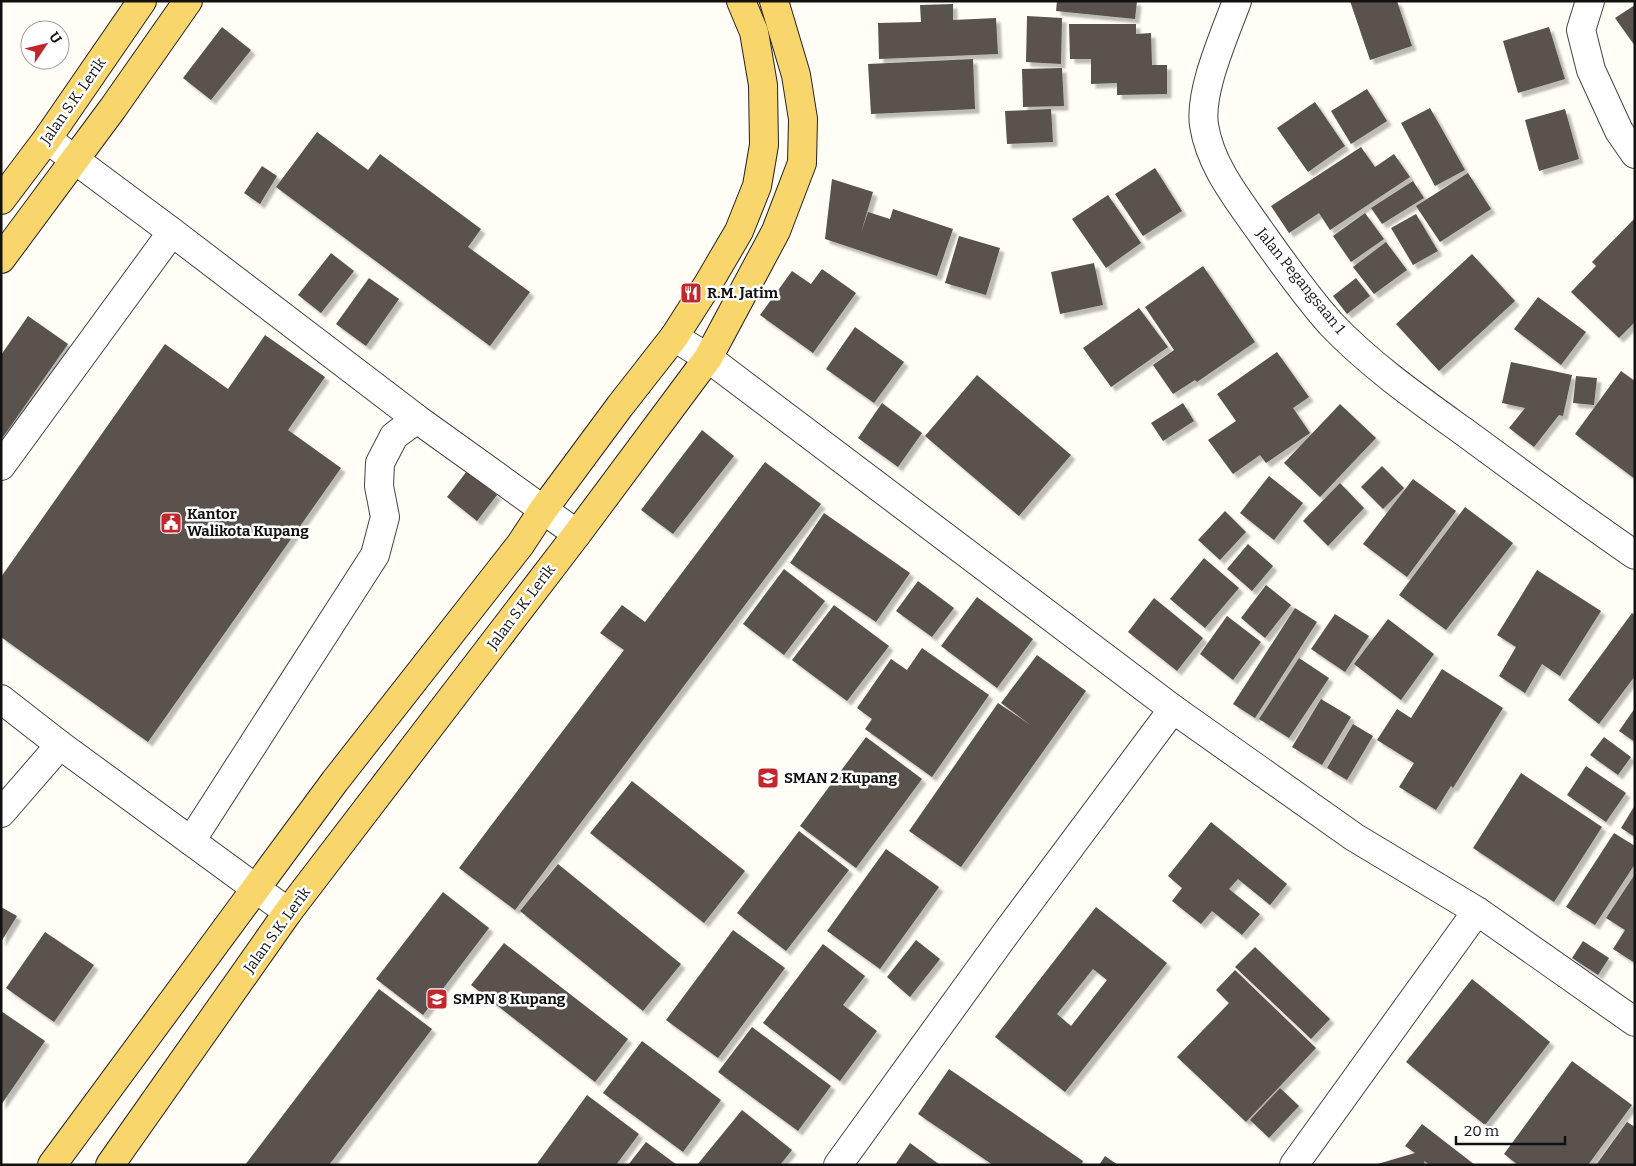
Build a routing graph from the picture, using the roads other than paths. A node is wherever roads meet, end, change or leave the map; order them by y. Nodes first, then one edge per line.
1 (142, 1) edge
2 (741, 1) edge
3 (774, 1) edge
4 (1237, 1) edge
5 (1590, 1) edge
6 (180, 4) edge
7 (47, 139) junction
8 (1635, 154) edge
9 (74, 159) junction
10 (1, 200) edge
11 (172, 232) junction
12 (1, 259) edge
13 (674, 337) junction
14 (708, 358) junction
15 (417, 419) junction
16 (1, 466) edge
17 (543, 510) junction
18 (577, 534) junction
19 (1635, 556) edge
20 (415, 681) junction
21 (1, 699) edge
22 (443, 709) junction
23 (1173, 709) junction
24 (60, 745) junction
25 (1, 813) edge
26 (191, 841) junction
27 (255, 889) junction
28 (1477, 911) junction
29 (288, 912) junction
30 (1635, 1022) edge
31 (52, 1165) edge
32 (110, 1165) edge
33 (838, 1165) edge
34 (1294, 1165) edge

1 - 7 main road, Jalan S.K. Lerik
2 - 13 main road
3 - 14 main road, Jalan S.K. Lerik
4 - 19 street, Jalan Pegangsaan 1
5 - 8 street
6 - 9 main road
7 - 9 street
7 - 10 main road, Jalan S.K. Lerik
9 - 11 street
9 - 12 main road
11 - 15 street
11 - 16 street
13 - 14 street
13 - 17 main road
14 - 18 main road, Jalan S.K. Lerik
14 - 23 street
15 - 17 street
15 - 26 street
17 - 18 street
17 - 20 main road
18 - 22 main road, Jalan S.K. Lerik
20 - 22 main road
20 - 27 main road
21 - 24 street
22 - 29 main road, Jalan S.K. Lerik
23 - 28 street
23 - 33 street
24 - 25 street
24 - 26 street
26 - 27 street
27 - 29 street
27 - 31 main road
28 - 30 street
28 - 34 street
29 - 32 main road, Jalan S.K. Lerik

